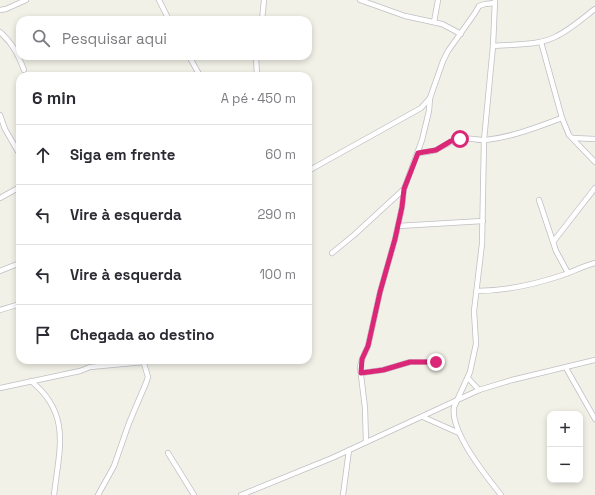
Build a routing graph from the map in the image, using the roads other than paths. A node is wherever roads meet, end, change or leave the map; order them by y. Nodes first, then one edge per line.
1 (26, 0) edge
2 (159, 0) edge
3 (264, 0) edge
4 (360, 0) edge
5 (438, 0) edge
6 (495, 2) edge
7 (595, 9) edge
8 (0, 10) edge
9 (167, 16) edge
10 (262, 16) edge
11 (434, 22) junction
12 (0, 32) edge
13 (461, 34) junction
14 (541, 42) junction
15 (493, 46) junction
16 (16, 50) edge
17 (20, 60) edge
18 (191, 60) edge
19 (256, 60) edge
20 (24, 70) dead end
21 (198, 72) edge
22 (257, 72) edge
23 (430, 98) junction
24 (0, 115) edge
25 (562, 118) junction
26 (572, 137) junction
27 (595, 139) edge
28 (484, 140) junction
29 (16, 148) edge
30 (418, 153) junction
31 (595, 162) edge
32 (312, 170) edge
33 (16, 188) edge
34 (595, 188) edge
35 (404, 189) junction
36 (0, 198) edge
37 (539, 200) dead end
38 (483, 221) junction
39 (398, 226) junction
40 (553, 242) junction
41 (332, 253) dead end
42 (595, 263) edge
43 (16, 264) edge
44 (0, 270) edge
45 (568, 273) junction
46 (477, 291) junction
47 (16, 305) edge
48 (0, 310) edge
49 (595, 360) edge
50 (436, 362) dead end
51 (117, 364) edge
52 (145, 364) edge
53 (566, 368) junction
54 (361, 373) junction
55 (468, 378) junction
56 (31, 381) junction
57 (0, 388) edge
58 (479, 390) junction
59 (457, 401) junction
60 (423, 417) junction
61 (595, 419) edge
62 (459, 433) junction
63 (366, 442) junction
64 (348, 450) junction
65 (168, 453) dead end
66 (54, 495) edge
67 (98, 495) edge
68 (194, 495) edge
69 (241, 495) edge
70 (343, 495) edge
71 (501, 495) edge

1 - 8 street
2 - 9 street
3 - 10 street
4 - 11 street
5 - 11 street
6 - 13 street
6 - 15 street
7 - 14 street
11 - 13 street
12 - 16 street
13 - 23 street
14 - 15 street
14 - 25 street
15 - 28 street
17 - 20 street
18 - 21 street
19 - 22 street
23 - 30 street
23 - 32 street
24 - 29 street
25 - 26 street
25 - 28 street
26 - 27 street
26 - 31 street
28 - 30 street
28 - 38 street
30 - 35 street
33 - 36 street
34 - 40 street
35 - 39 street
35 - 41 street
37 - 40 street
38 - 39 street
38 - 46 street
39 - 54 street
40 - 45 street
42 - 45 street
43 - 44 street
45 - 46 street
46 - 55 street
47 - 48 street
49 - 53 street
50 - 54 street
51 - 56 street
52 - 67 street
53 - 58 street
53 - 61 street
54 - 63 street
55 - 58 street
55 - 59 street
56 - 57 street
56 - 66 street
58 - 59 street
59 - 60 street
59 - 62 street
60 - 62 street
60 - 63 street
62 - 71 street
63 - 64 street
64 - 69 street
64 - 70 street
65 - 68 street

